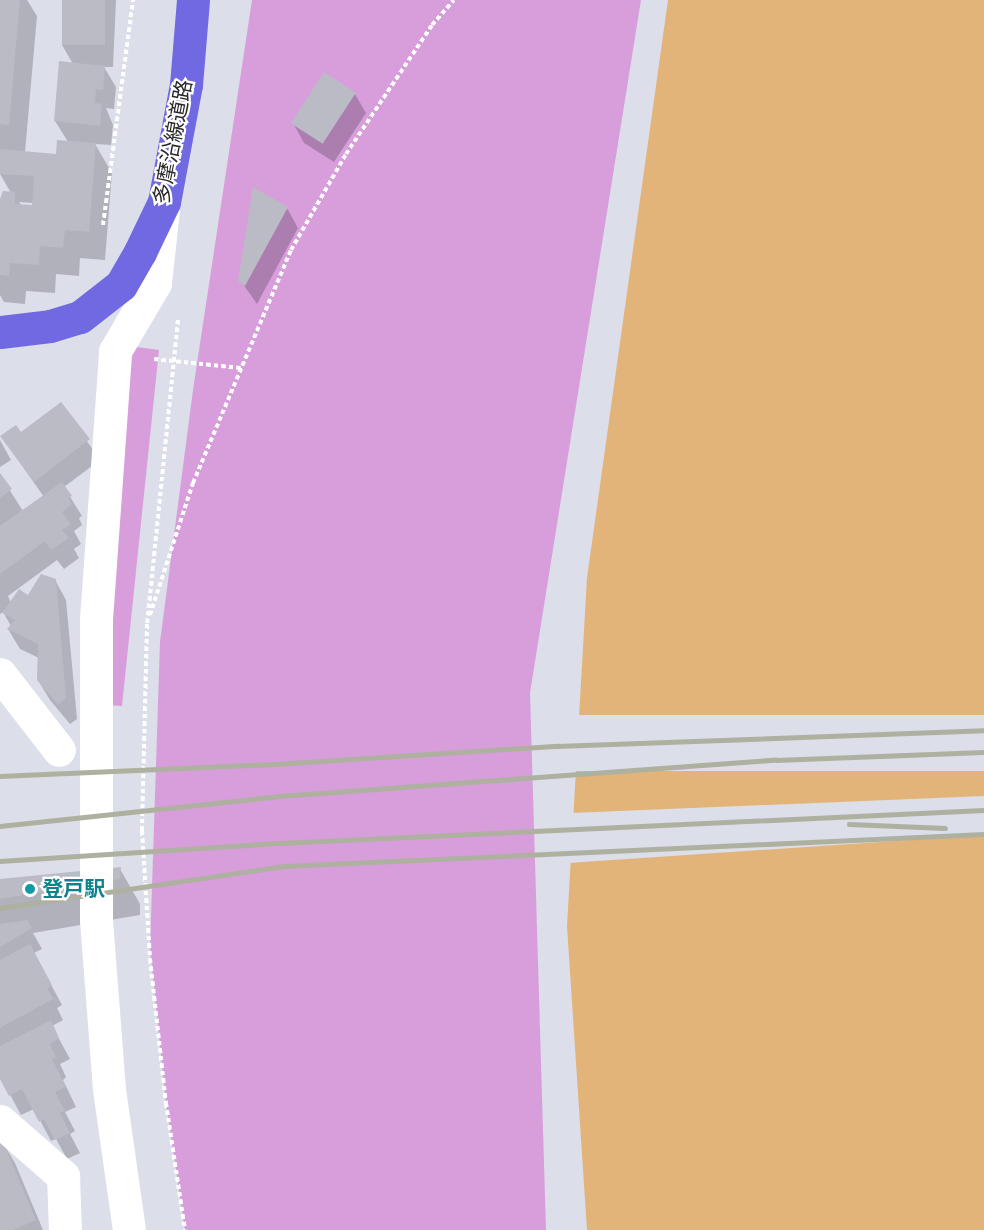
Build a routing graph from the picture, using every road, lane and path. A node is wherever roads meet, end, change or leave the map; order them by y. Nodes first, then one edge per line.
1 (133, 0) edge
2 (193, 0) edge
3 (454, 0) edge
4 (164, 202) junction
5 (103, 225) dead end
6 (0, 332) edge
7 (173, 363) dead end
8 (241, 368) junction
9 (0, 674) edge
10 (11, 708) edge
11 (59, 750) dead end
12 (0, 1121) edge
13 (65, 1230) edge
14 (129, 1230) edge
15 (185, 1230) edge

1 - 5 path
2 - 4 main road, 多摩沿線道路
3 - 8 path
4 - 6 main road, 多摩沿線道路
4 - 14 street
7 - 8 path
8 - 15 path
9 - 10 street
10 - 11 street
12 - 13 street

